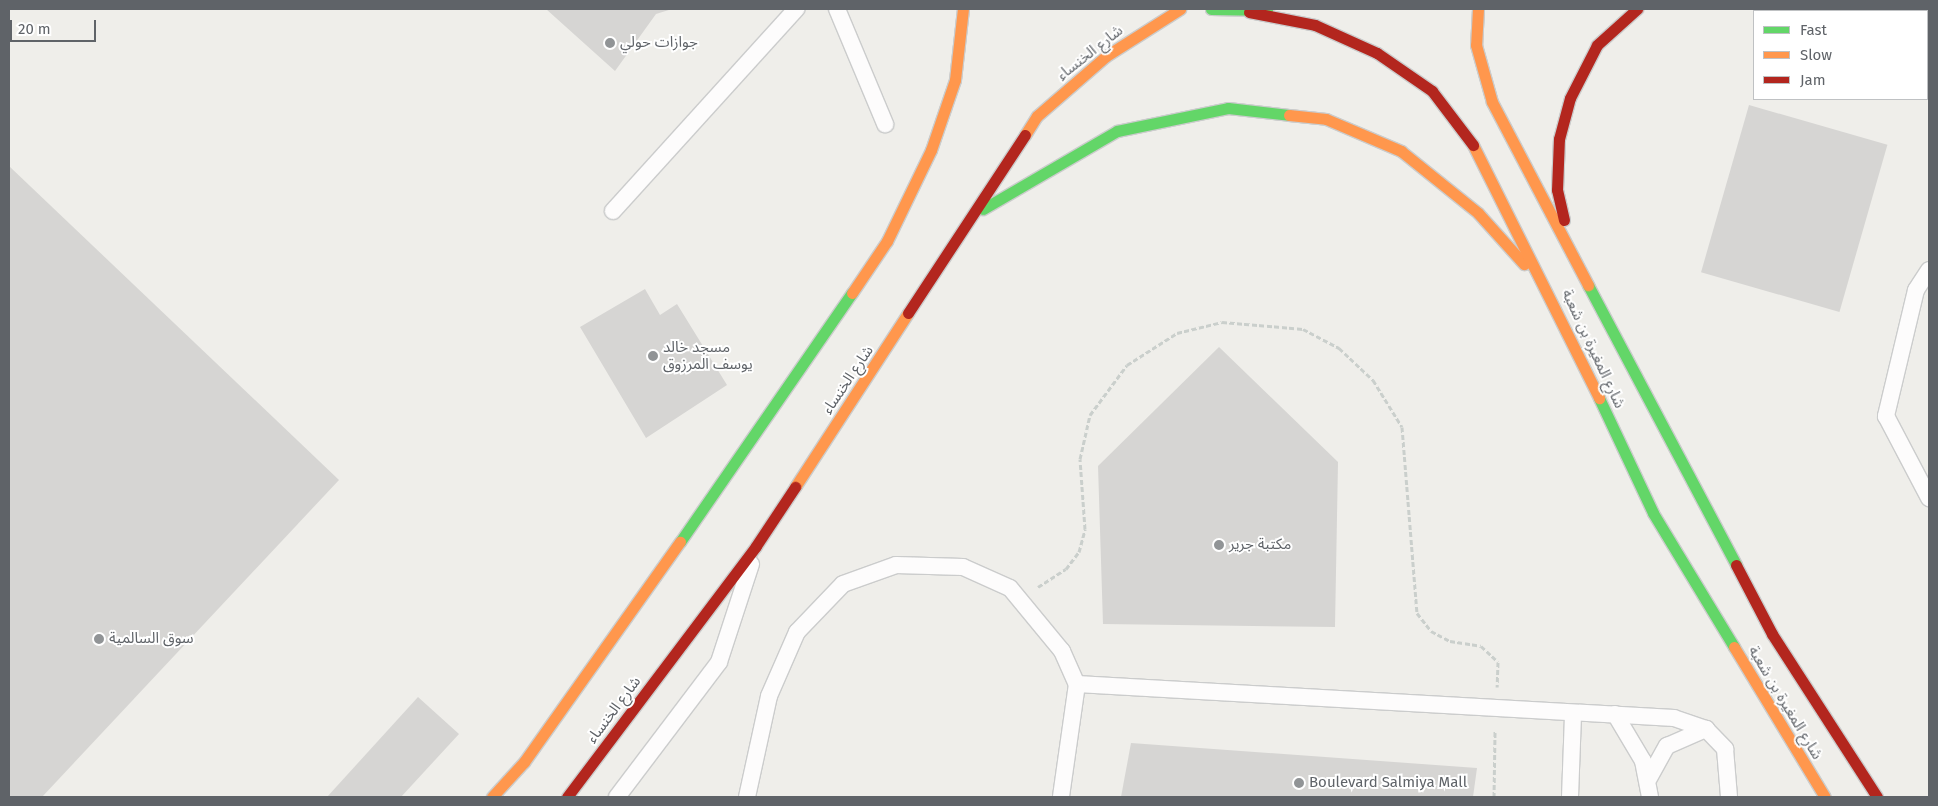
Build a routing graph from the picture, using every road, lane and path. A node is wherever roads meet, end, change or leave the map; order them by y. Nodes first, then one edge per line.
1 (796, 9) edge
2 (837, 9) edge
3 (963, 9) edge
4 (1180, 9) edge
5 (1211, 9) edge
6 (1275, 9) edge
7 (1478, 9) edge
8 (1637, 9) edge
9 (1249, 12) junction
10 (885, 124) dead end
11 (979, 211) junction
12 (613, 212) dead end
13 (1572, 253) junction
14 (1929, 270) edge
15 (1549, 291) junction
16 (1929, 498) edge
17 (756, 546) junction
18 (1019, 599) junction
19 (1077, 684) junction
20 (1495, 708) junction
21 (1573, 714) junction
22 (1615, 714) junction
23 (1706, 729) junction
24 (524, 762) junction
25 (1649, 778) junction
26 (478, 797) edge
27 (492, 797) edge
28 (567, 797) edge
29 (617, 797) edge
30 (748, 797) edge
31 (1060, 797) edge
32 (1494, 797) edge
33 (1570, 797) edge
34 (1650, 797) edge
35 (1729, 797) edge
36 (1825, 797) edge
37 (1877, 797) edge

1 - 12 lane
2 - 10 lane
3 - 24 main road
4 - 11 main road, شارع الخنساء
5 - 9 main road
6 - 9 main road
7 - 13 main road, شارع المغيرة بن شعبة
8 - 13 main road
9 - 15 main road, شارع المغيرة بن شعبة
11 - 15 main road
11 - 17 main road, شارع الخنساء
13 - 37 main road, شارع المغيرة بن شعبة
14 - 16 lane
15 - 36 main road, شارع المغيرة بن شعبة
17 - 28 main road, شارع الخنساء
17 - 29 lane
18 - 19 lane
18 - 20 path
18 - 30 lane
19 - 20 lane
19 - 31 lane
20 - 21 lane
20 - 32 path
21 - 22 lane
21 - 33 lane
22 - 23 lane
22 - 25 lane
23 - 25 lane
23 - 35 lane
24 - 26 lane
24 - 27 main road
25 - 34 lane

